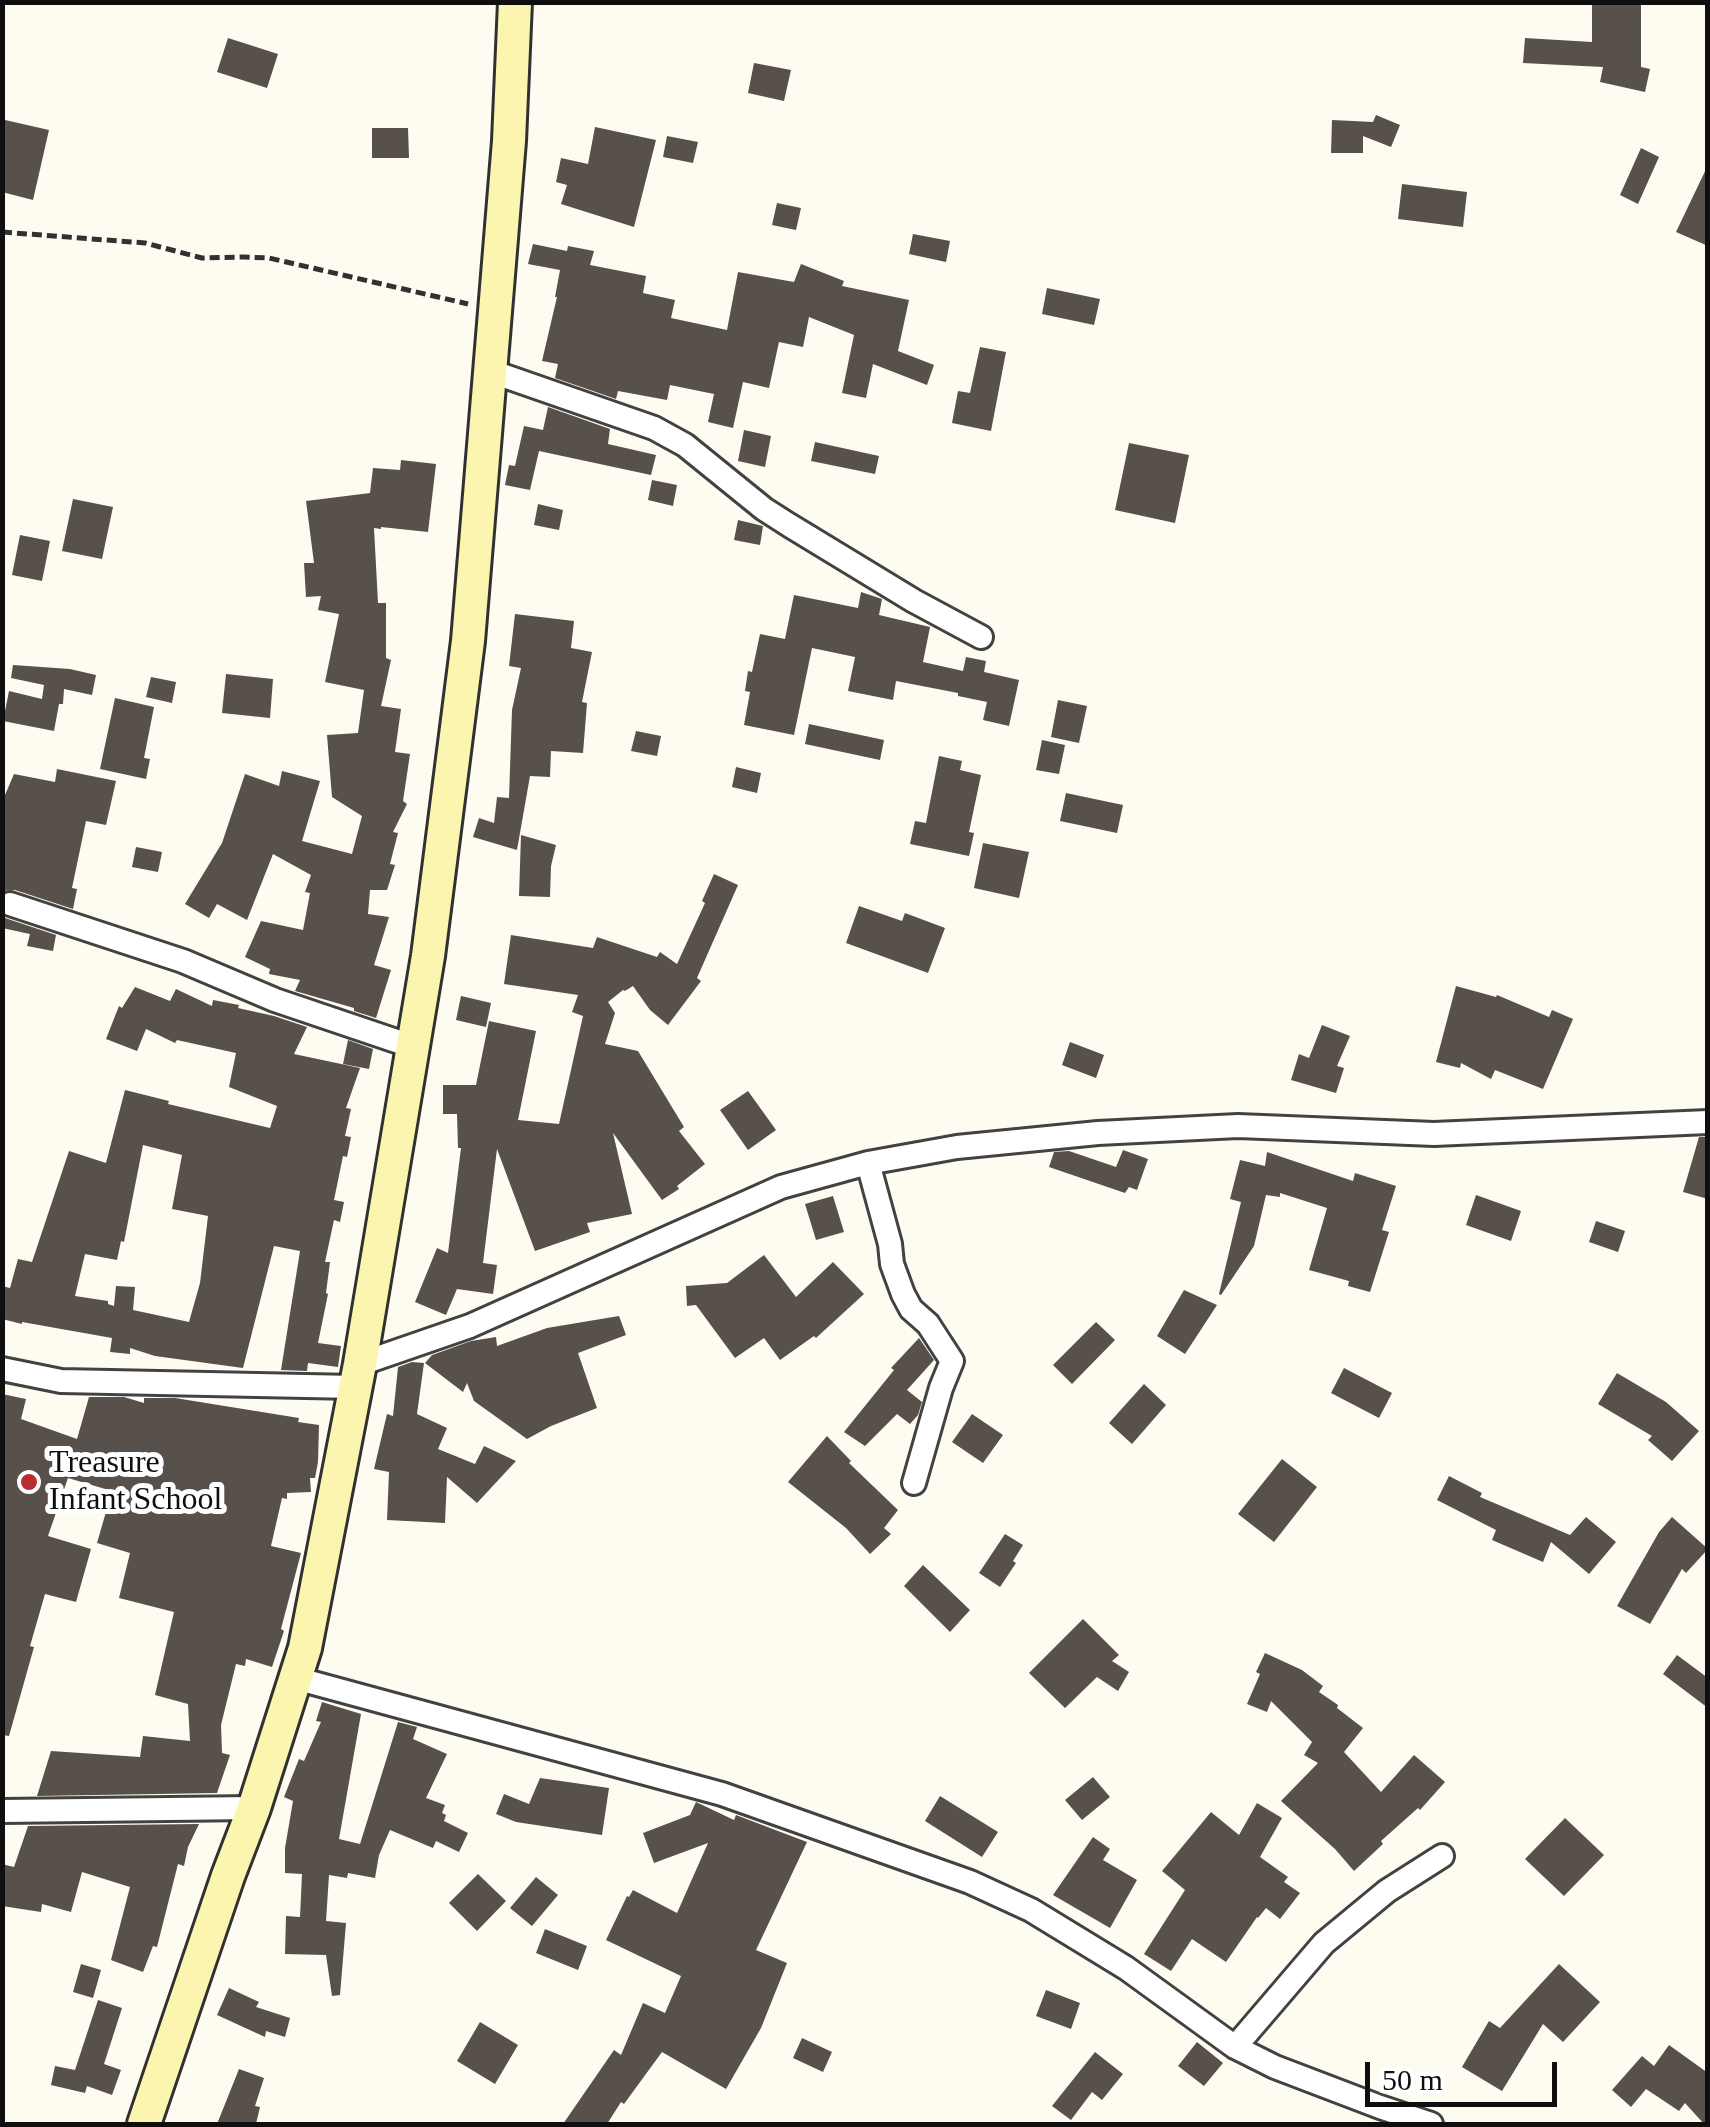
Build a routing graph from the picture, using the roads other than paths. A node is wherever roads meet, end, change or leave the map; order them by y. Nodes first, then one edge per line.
1 (515, 2) edge
2 (490, 371) junction
3 (981, 637) dead end
4 (10, 904) dead end
5 (414, 1047) junction
6 (1708, 1122) edge
7 (868, 1164) junction
8 (2, 1369) edge
9 (358, 1376) junction
10 (914, 1483) dead end
11 (295, 1678) junction
12 (254, 1808) junction
13 (2, 1810) edge
14 (1442, 1856) dead end
15 (1235, 2046) junction
16 (144, 2124) edge
17 (1432, 2124) edge

1 - 2 street
2 - 3 street
2 - 5 street
4 - 5 street
5 - 9 street
6 - 7 street
7 - 9 street
7 - 10 street
8 - 9 street
9 - 11 street
11 - 12 street
11 - 15 street
12 - 13 street
12 - 16 street
14 - 15 street
15 - 17 street

